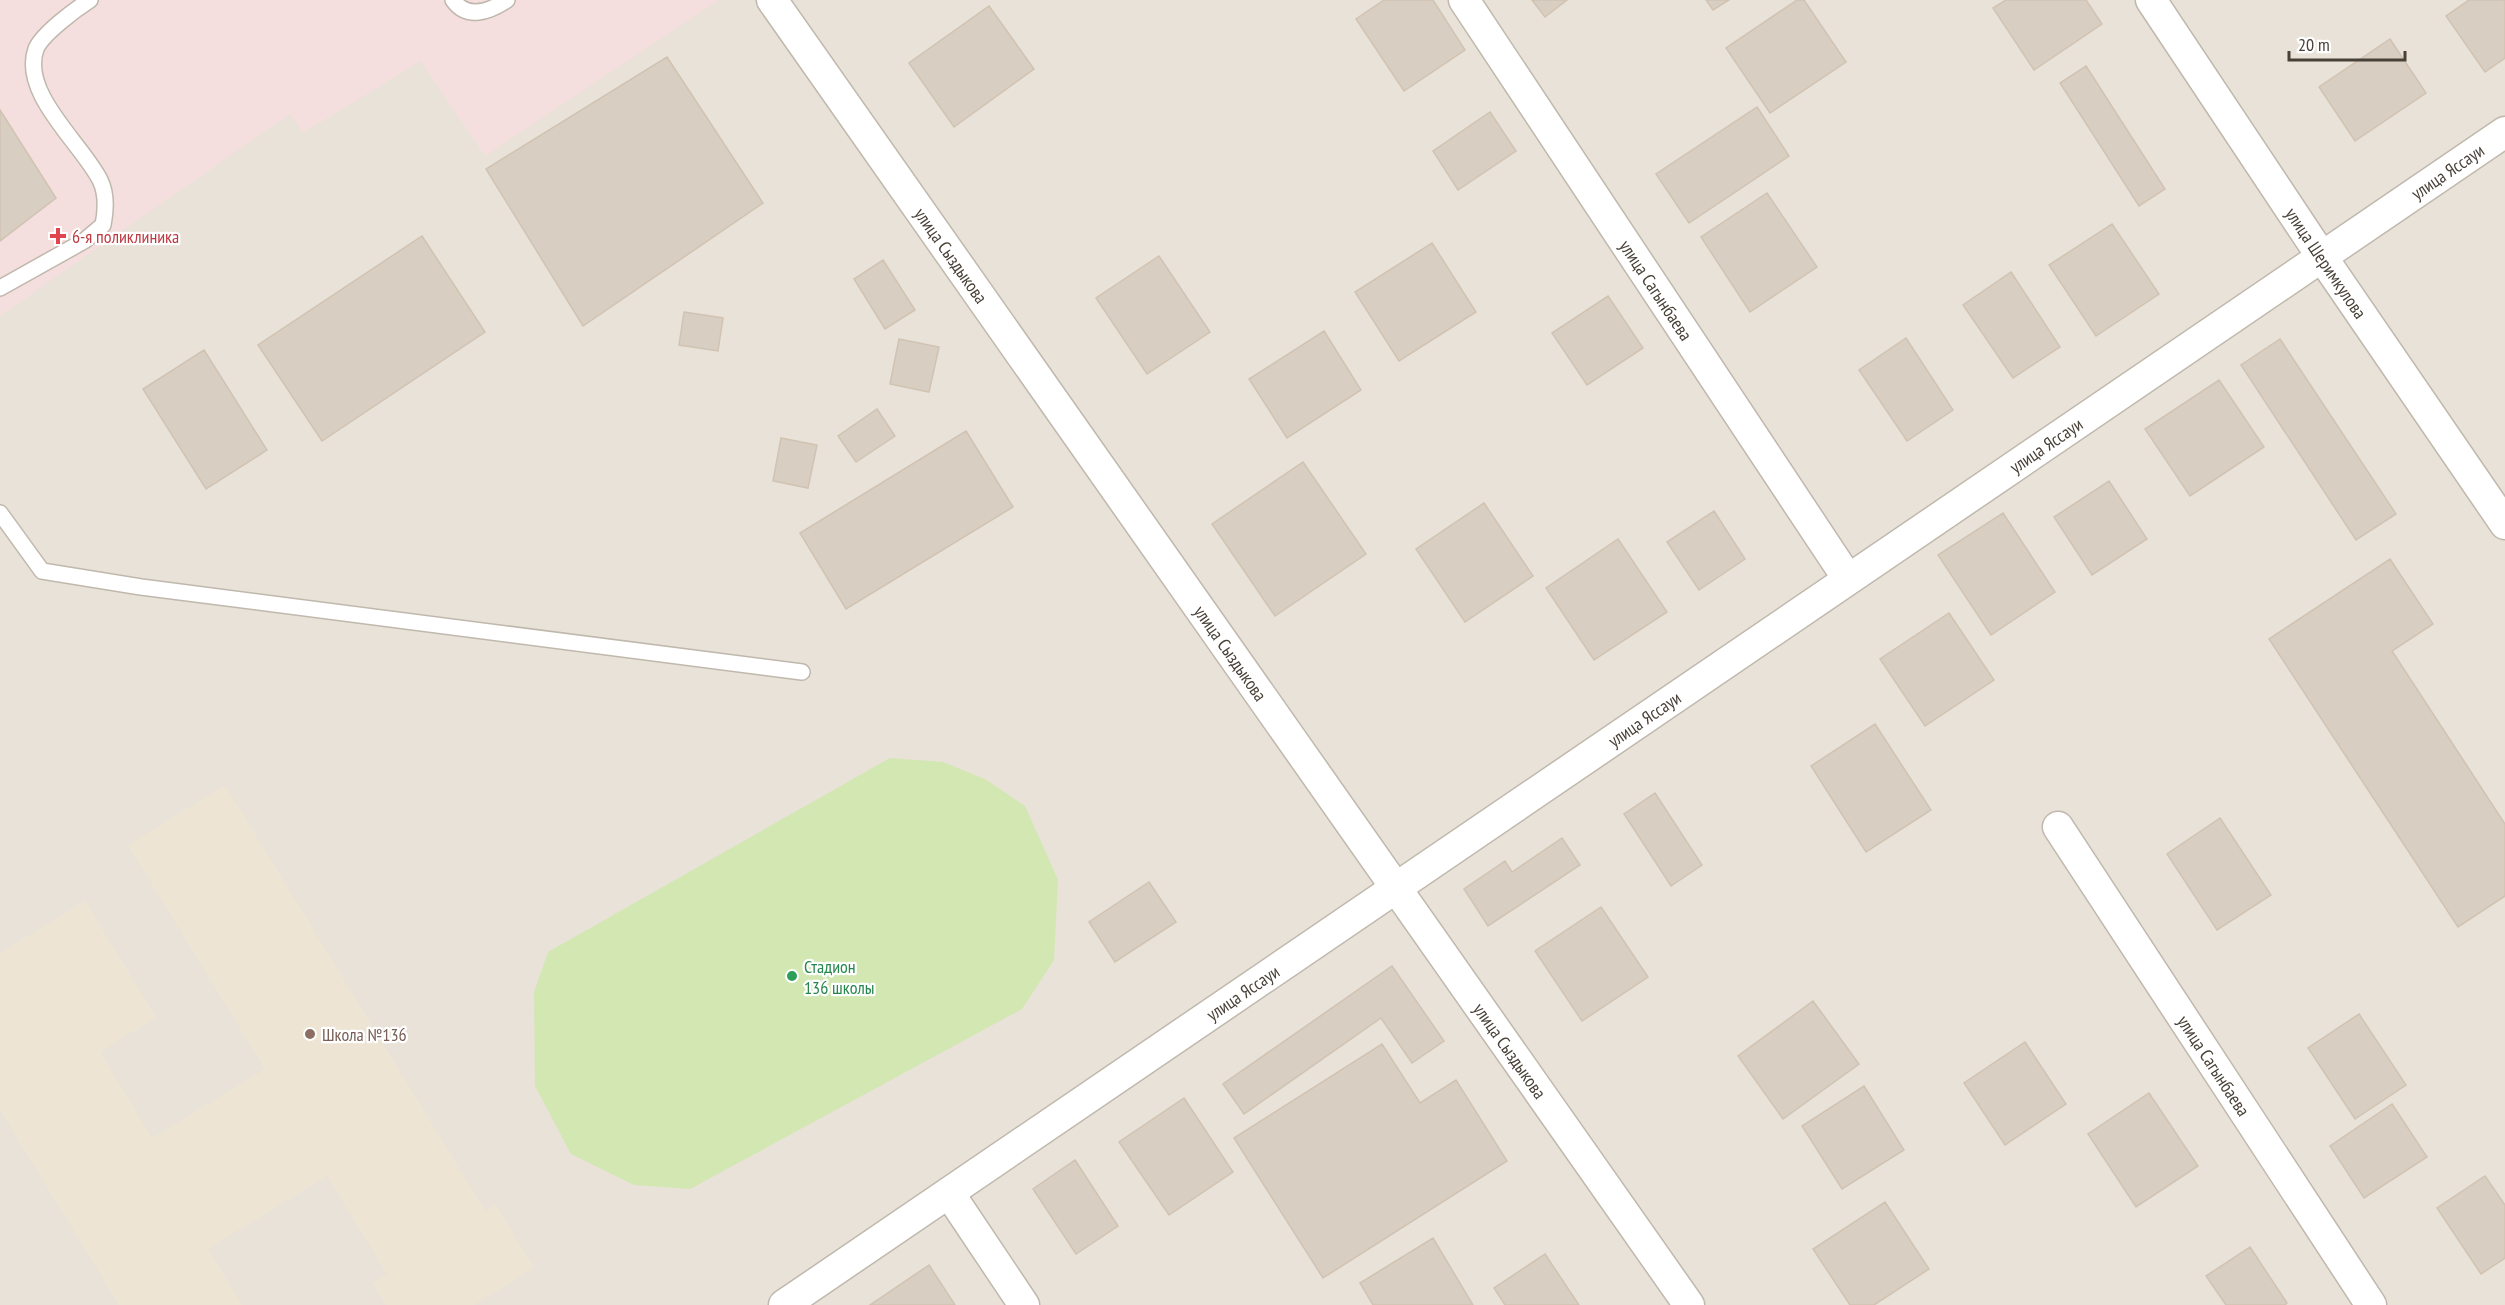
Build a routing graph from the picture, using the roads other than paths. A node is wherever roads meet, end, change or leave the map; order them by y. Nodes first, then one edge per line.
1 (90, 0) edge
2 (453, 0) edge
3 (507, 0) edge
4 (772, 0) edge
5 (1464, 0) edge
6 (2151, 0) edge
7 (2505, 132) edge
8 (2322, 257) junction
9 (0, 288) edge
10 (0, 513) edge
11 (2505, 524) edge
12 (1848, 579) junction
13 (802, 672) dead end
14 (2058, 827) dead end
15 (1397, 887) junction
16 (949, 1193) junction
17 (784, 1305) edge
18 (1024, 1305) edge
19 (1689, 1305) edge
20 (2371, 1305) edge

1 - 9 lane
2 - 3 lane
4 - 15 street, улица Сыздыкова
5 - 12 street, улица Сагынбаева
6 - 8 street, улица Шеримкулова
7 - 8 street, улица Яссауи
8 - 11 street, улица Шеримкулова
8 - 12 street, улица Яссауи
10 - 13 lane
12 - 15 street, улица Яссауи
14 - 20 street, улица Сагынбаева
15 - 16 street, улица Яссауи
15 - 19 street, улица Сыздыкова
16 - 17 street, улица Яссауи
16 - 18 street

